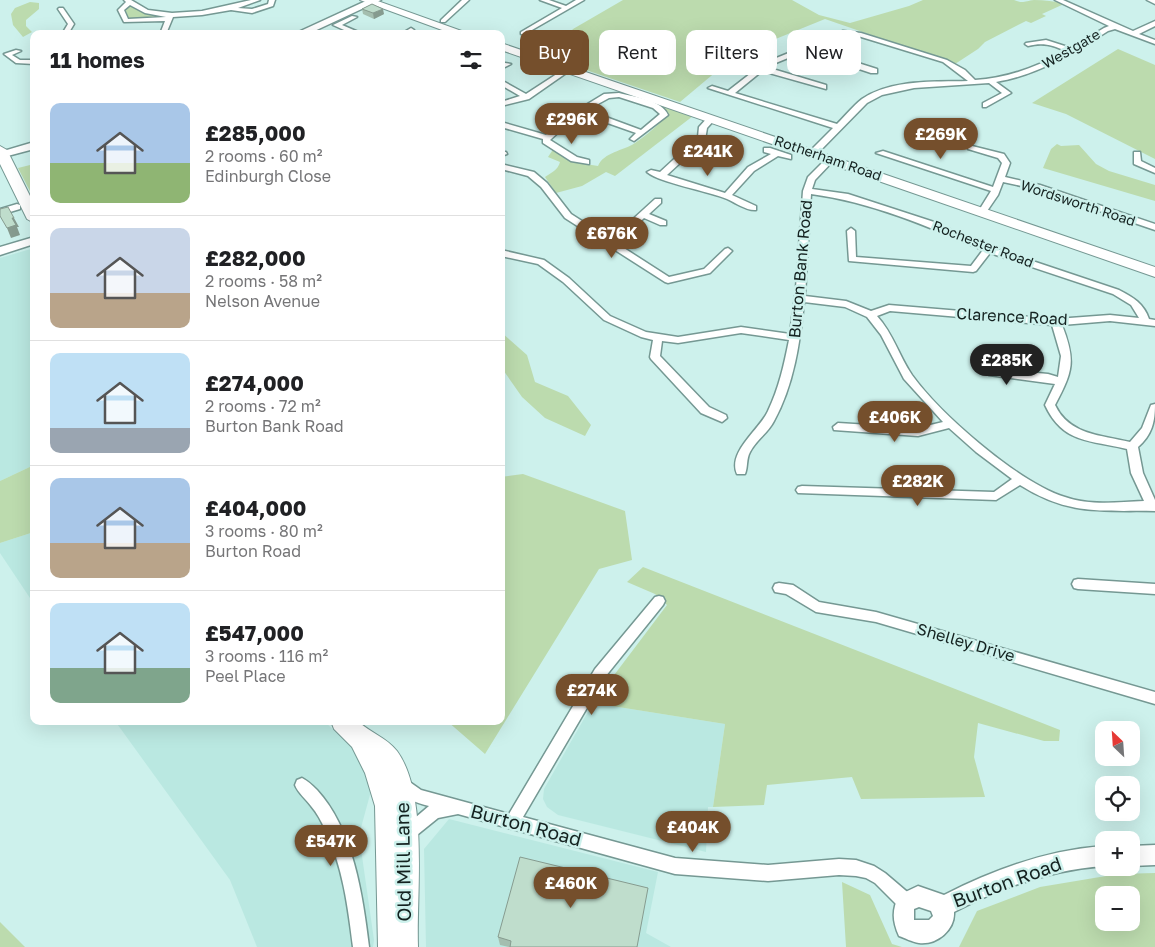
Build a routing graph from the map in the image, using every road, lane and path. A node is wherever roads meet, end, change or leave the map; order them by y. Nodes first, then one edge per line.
1 (258, 0) edge
2 (272, 0) edge
3 (466, 0) edge
4 (544, 0) edge
5 (581, 0) edge
6 (1058, 0) edge
7 (1150, 0) edge
8 (128, 1) edge
9 (219, 1) edge
10 (371, 1) edge
11 (1154, 2) edge
12 (232, 8) junction
13 (567, 8) junction
14 (61, 9) dead end
15 (221, 10) junction
16 (66, 17) junction
17 (168, 17) junction
18 (354, 17) dead end
19 (57, 19) dead end
20 (443, 21) dead end
21 (1155, 23) edge
22 (1115, 27) junction
23 (67, 30) edge
24 (164, 30) edge
25 (308, 30) edge
26 (349, 30) edge
27 (454, 30) edge
28 (528, 30) edge
29 (1135, 33) junction
30 (861, 35) edge
31 (1155, 42) edge
32 (1028, 44) dead end
33 (505, 47) edge
34 (18, 50) dead end
35 (1072, 51) junction
36 (520, 53) edge
37 (30, 62) edge
38 (861, 69) edge
39 (874, 71) dead end
40 (777, 73) edge
41 (559, 75) edge
42 (586, 75) edge
43 (752, 75) edge
44 (990, 81) junction
45 (974, 83) junction
46 (505, 84) edge
47 (823, 87) dead end
48 (712, 88) dead end
49 (730, 93) junction
50 (526, 97) junction
51 (505, 103) edge
52 (986, 105) dead end
53 (579, 110) junction
54 (712, 118) junction
55 (505, 125) edge
56 (839, 127) junction
57 (642, 133) junction
58 (548, 138) junction
59 (634, 139) dead end
60 (30, 146) edge
61 (971, 147) dead end
62 (767, 150) dead end
63 (2, 152) edge
64 (813, 153) junction
65 (880, 153) dead end
66 (777, 154) junction
67 (788, 158) dead end
68 (831, 159) junction
69 (1135, 159) dead end
70 (586, 162) dead end
71 (505, 167) edge
72 (1155, 171) edge
73 (651, 172) dead end
74 (661, 176) junction
75 (1001, 179) junction
76 (995, 190) junction
77 (807, 191) junction
78 (727, 196) junction
79 (658, 201) dead end
80 (26, 205) edge
81 (753, 208) dead end
82 (0, 212) edge
83 (982, 212) junction
84 (642, 214) junction
85 (663, 223) dead end
86 (1155, 228) edge
87 (851, 231) dead end
88 (608, 240) junction
89 (30, 241) edge
90 (988, 249) junction
91 (0, 251) edge
92 (728, 252) dead end
93 (505, 254) edge
94 (1155, 272) edge
95 (801, 298) junction
96 (871, 315) junction
97 (1144, 320) junction
98 (1056, 322) junction
99 (1155, 323) edge
100 (658, 337) junction
101 (795, 338) junction
102 (986, 355) dead end
103 (1062, 382) junction
104 (1155, 408) edge
105 (719, 414) dead end
106 (949, 424) junction
107 (838, 427) dead end
108 (1132, 446) junction
109 (754, 466) dead end
110 (1021, 479) junction
111 (802, 490) dead end
112 (1154, 506) edge
113 (1078, 584) dead end
114 (779, 588) dead end
115 (1155, 589) edge
116 (659, 601) dead end
117 (1155, 698) edge
118 (346, 725) edge
119 (360, 739) junction
120 (398, 779) junction
121 (302, 785) dead end
122 (459, 808) junction
123 (513, 821) junction
124 (406, 835) junction
125 (1155, 855) edge
126 (1140, 856) edge
127 (1095, 857) edge
128 (906, 902) junction
129 (940, 908) junction
130 (926, 944) edge
131 (361, 947) edge
132 (391, 947) edge
133 (405, 947) edge

1 - 12 street
2 - 12 street
3 - 20 street
4 - 13 street
5 - 13 street
6 - 22 street
7 - 11 street
8 - 17 street
8 - 17 street
9 - 15 street
10 - 25 main road
10 - 27 main road
12 - 15 street
13 - 28 street
14 - 16 street
15 - 17 street
16 - 19 street
16 - 23 street
17 - 24 street
18 - 26 street
21 - 29 street
22 - 29 street
22 - 35 street, Westgate
29 - 31 street
30 - 45 street
32 - 35 street
33 - 36 main road, Rotherham Road
34 - 37 street
35 - 44 street, Westgate
38 - 39 street
40 - 47 street
41 - 50 street
42 - 54 main road, Rotherham Road
43 - 49 street
44 - 45 street, Westgate
44 - 52 street
45 - 56 street, Westgate
46 - 50 street
48 - 49 street
49 - 56 street
50 - 51 street
53 - 57 street
53 - 57 street
53 - 58 street
54 - 64 main road, Rotherham Road
54 - 74 street
55 - 58 street
56 - 64 street, Westgate
57 - 59 street
58 - 70 street
60 - 63 main road
61 - 75 street
62 - 66 street
63 - 80 main road
64 - 68 main road, Rotherham Road
65 - 76 street
66 - 67 street
66 - 78 street
68 - 77 street, Burton Bank Road
68 - 83 main road, Rotherham Road
69 - 72 street
71 - 88 street
73 - 74 street
74 - 78 street
75 - 76 street
75 - 86 street, Wordsworth Road
76 - 83 street
77 - 90 street, Rochester Road
77 - 95 street, Burton Bank Road
78 - 81 street
79 - 84 street
80 - 82 street
83 - 94 main road, Rotherham Road
84 - 85 street
84 - 88 street
87 - 90 street
88 - 92 street
89 - 91 street
90 - 97 street, Rochester Road
93 - 100 street
95 - 96 street
95 - 101 street, Burton Bank Road
96 - 98 street, Clarence Road
96 - 106 street
97 - 98 street, Clarence Road
97 - 99 street, Clarence Road
98 - 103 street
100 - 101 street
100 - 105 street
101 - 109 street, Burton Bank Road
102 - 103 street
103 - 108 street
104 - 108 street
106 - 107 street
106 - 110 street
108 - 112 street
110 - 111 street
110 - 112 street
113 - 115 street
114 - 117 street, Shelley Drive
116 - 123 street
118 - 119 main road
119 - 120 main road, Old Mill Lane
119 - 132 main road, Old Mill Lane
120 - 122 street, Burton Road
120 - 124 main road, Old Mill Lane
121 - 131 street
122 - 123 street, Burton Road
122 - 124 street, Burton Road
123 - 128 street, Burton Road
124 - 133 main road, Old Mill Lane
125 - 126 street
127 - 129 street, Burton Road
128 - 129 street, Burton Road
128 - 130 street, Burton Road
129 - 130 street, Burton Road

